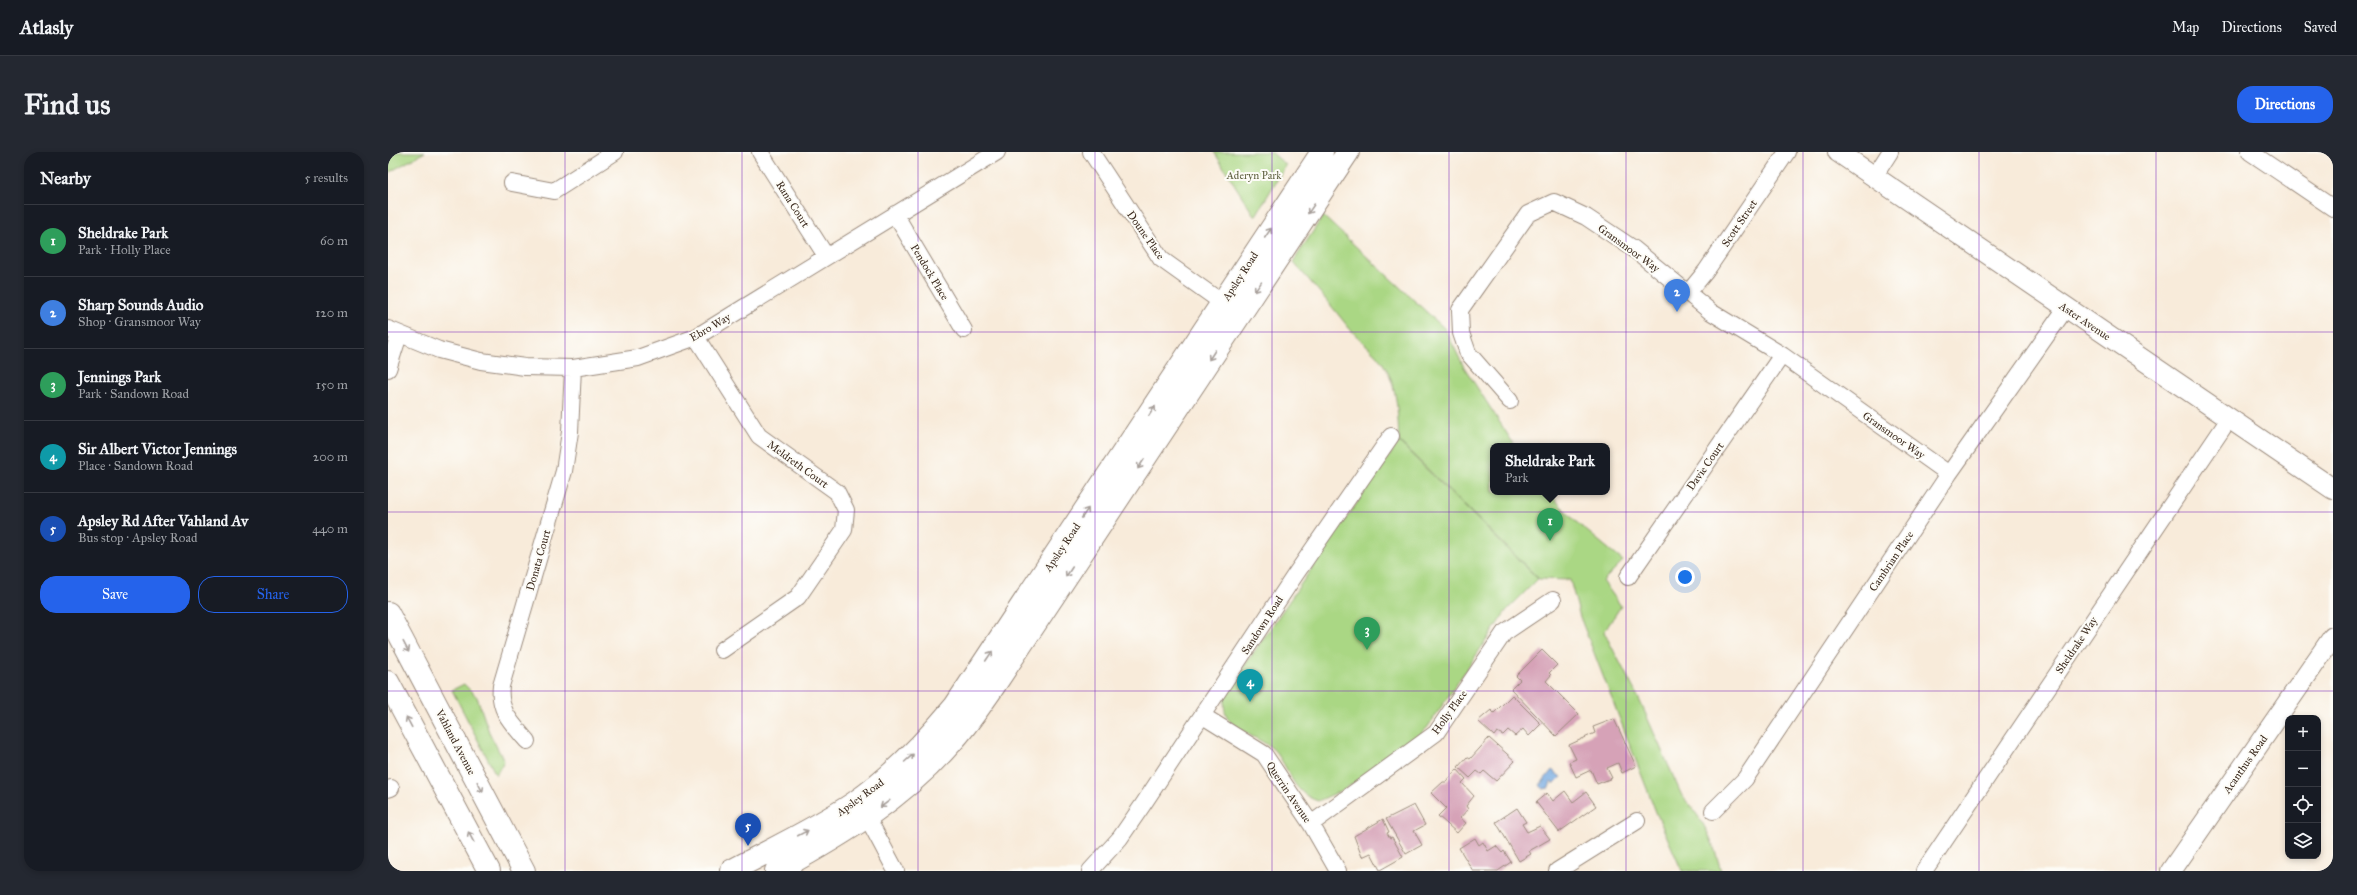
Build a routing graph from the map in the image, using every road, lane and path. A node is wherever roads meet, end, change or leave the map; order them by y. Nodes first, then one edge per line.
1 (615, 152) edge
2 (760, 152) edge
3 (998, 152) edge
4 (1091, 152) edge
5 (1322, 152) edge
6 (1348, 152) edge
7 (1787, 152) edge
8 (1838, 152) edge
9 (1890, 152) edge
10 (2250, 152) edge
11 (1874, 177) junction
12 (512, 183) dead end
13 (2333, 208) edge
14 (895, 214) junction
15 (826, 256) junction
16 (1688, 293) junction
17 (2066, 308) junction
18 (1231, 309) junction
19 (964, 330) dead end
20 (394, 332) edge
21 (696, 337) junction
22 (1782, 355) junction
23 (573, 368) junction
24 (388, 369) edge
25 (1510, 401) dead end
26 (2229, 419) junction
27 (1391, 436) dead end
28 (1949, 474) junction
29 (2333, 489) edge
30 (1628, 577) dead end
31 (1553, 600) dead end
32 (388, 613) edge
33 (2331, 646) edge
34 (722, 650) dead end
35 (388, 682) edge
36 (1203, 716) junction
37 (527, 741) dead end
38 (860, 810) junction
39 (1713, 811) dead end
40 (1637, 821) dead end
41 (1311, 824) junction
42 (489, 871) edge
43 (524, 871) edge
44 (731, 871) edge
45 (776, 871) edge
46 (896, 871) edge
47 (1091, 871) edge
48 (1338, 871) edge
49 (1557, 871) edge
50 (1924, 871) edge
51 (2171, 871) edge

1 - 12 street
2 - 15 street, Rana Court
3 - 14 street, Ebro Way
4 - 18 street, Doune Place
18 -> 5 main road, Apsley Road
6 -> 18 main road, Apsley Road
7 - 16 street, Scott Street
8 - 11 street, Aster Avenue
9 - 11 street
10 - 13 street
11 - 17 street, Aster Avenue
14 - 15 street, Ebro Way
14 - 19 street, Pendock Place
15 - 21 street, Ebro Way
16 - 22 street, Gransmoor Way
16 - 25 street, Gransmoor Way
17 - 26 street, Aster Avenue
17 - 28 street, Cambrian Place
18 - 38 main road, Apsley Road
20 - 23 street, Ebro Way
20 - 24 street
21 - 23 street, Ebro Way
21 - 34 street, Meldreth Court
22 - 28 street, Gransmoor Way
22 - 30 street, Davie Court
23 - 37 street, Donata Court
26 - 29 street, Aster Avenue
26 - 50 street, Sheldrake Way
27 - 36 street, Sandown Road
28 - 39 street, Cambrian Place
31 - 41 street, Holly Place
32 -> 43 main road, Vahland Avenue
33 - 51 street, Acanthus Road
42 -> 35 main road
36 - 41 street, Querrin Avenue
36 - 47 street, Sandown Road
44 -> 38 main road, Apsley Road
38 - 45 main road, Apsley Road
38 - 46 street
40 - 49 street
41 - 48 street, Querrin Avenue

